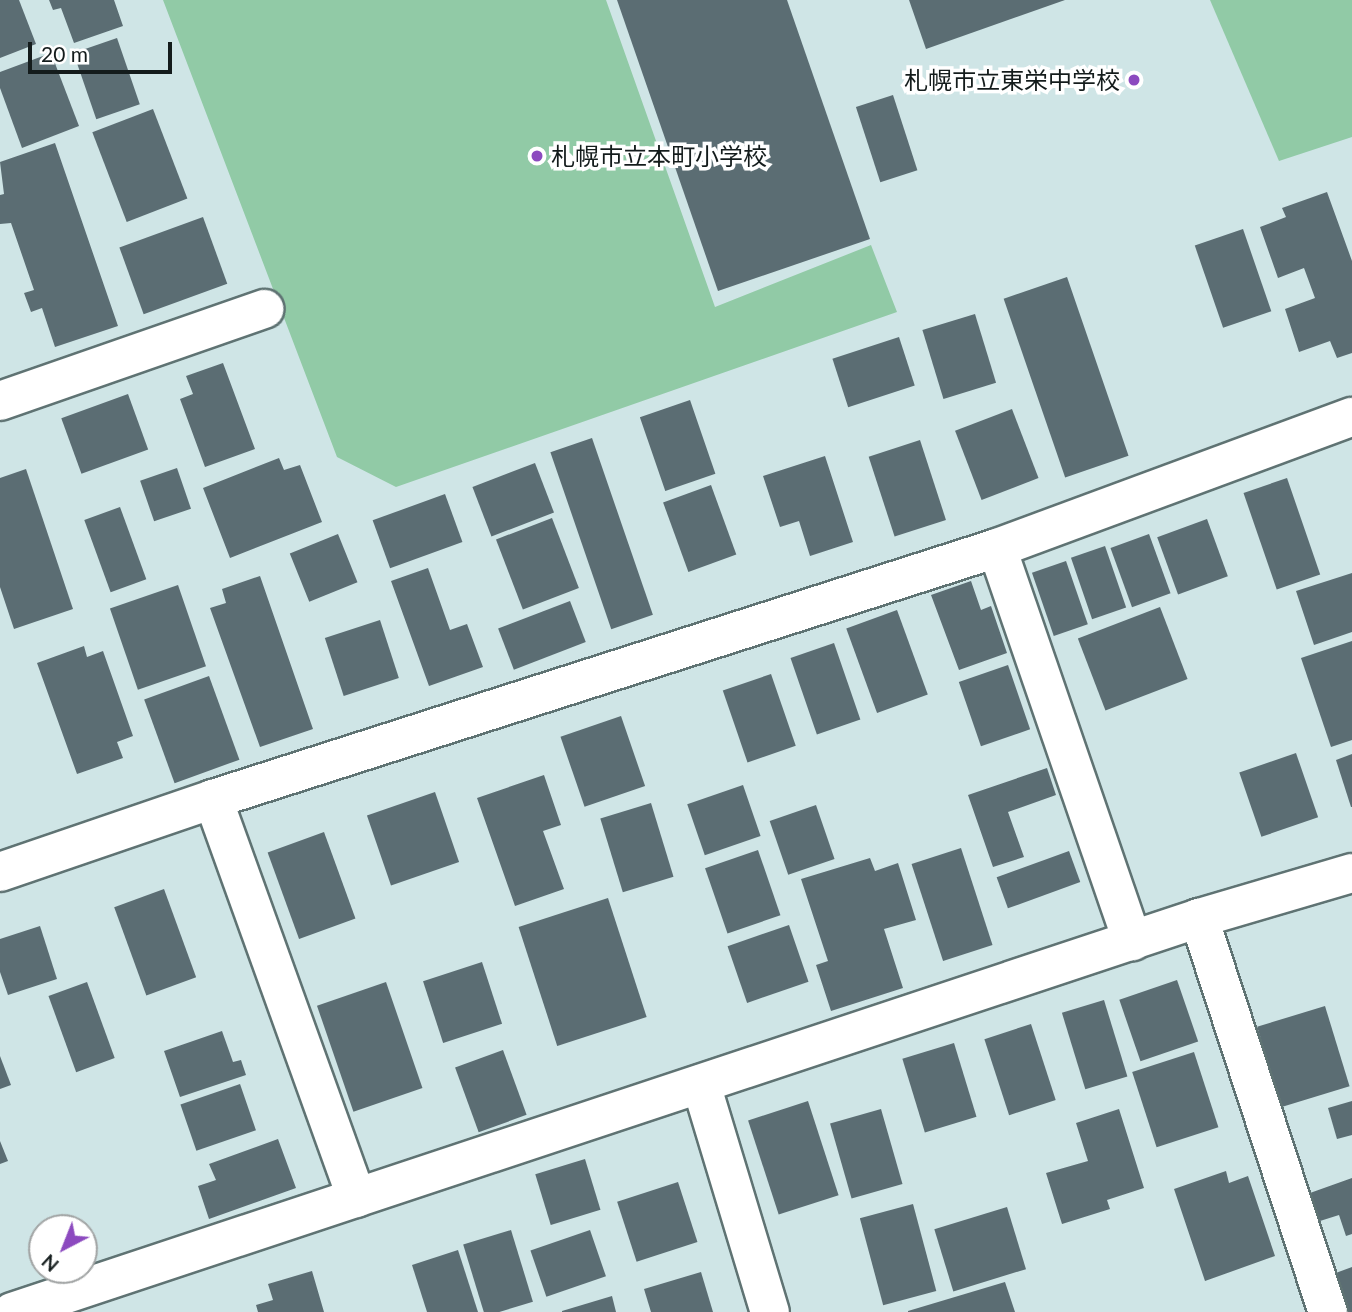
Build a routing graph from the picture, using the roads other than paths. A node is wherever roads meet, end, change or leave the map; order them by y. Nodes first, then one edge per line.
1 (264, 309) dead end
2 (0, 401) edge
3 (1352, 416) edge
4 (997, 548) junction
5 (213, 799) junction
6 (0, 872) edge
7 (1352, 873) edge
8 (1199, 918) junction
9 (1132, 941) junction
10 (701, 1084) junction
11 (357, 1198) junction
12 (12, 1312) edge
13 (770, 1312) edge
14 (1328, 1312) edge

1 - 2 street
3 - 4 street
4 - 5 street
4 - 9 street
5 - 6 street
5 - 11 street
7 - 8 street
8 - 9 street
8 - 14 street
9 - 10 street
10 - 11 street
10 - 13 street
11 - 12 street

